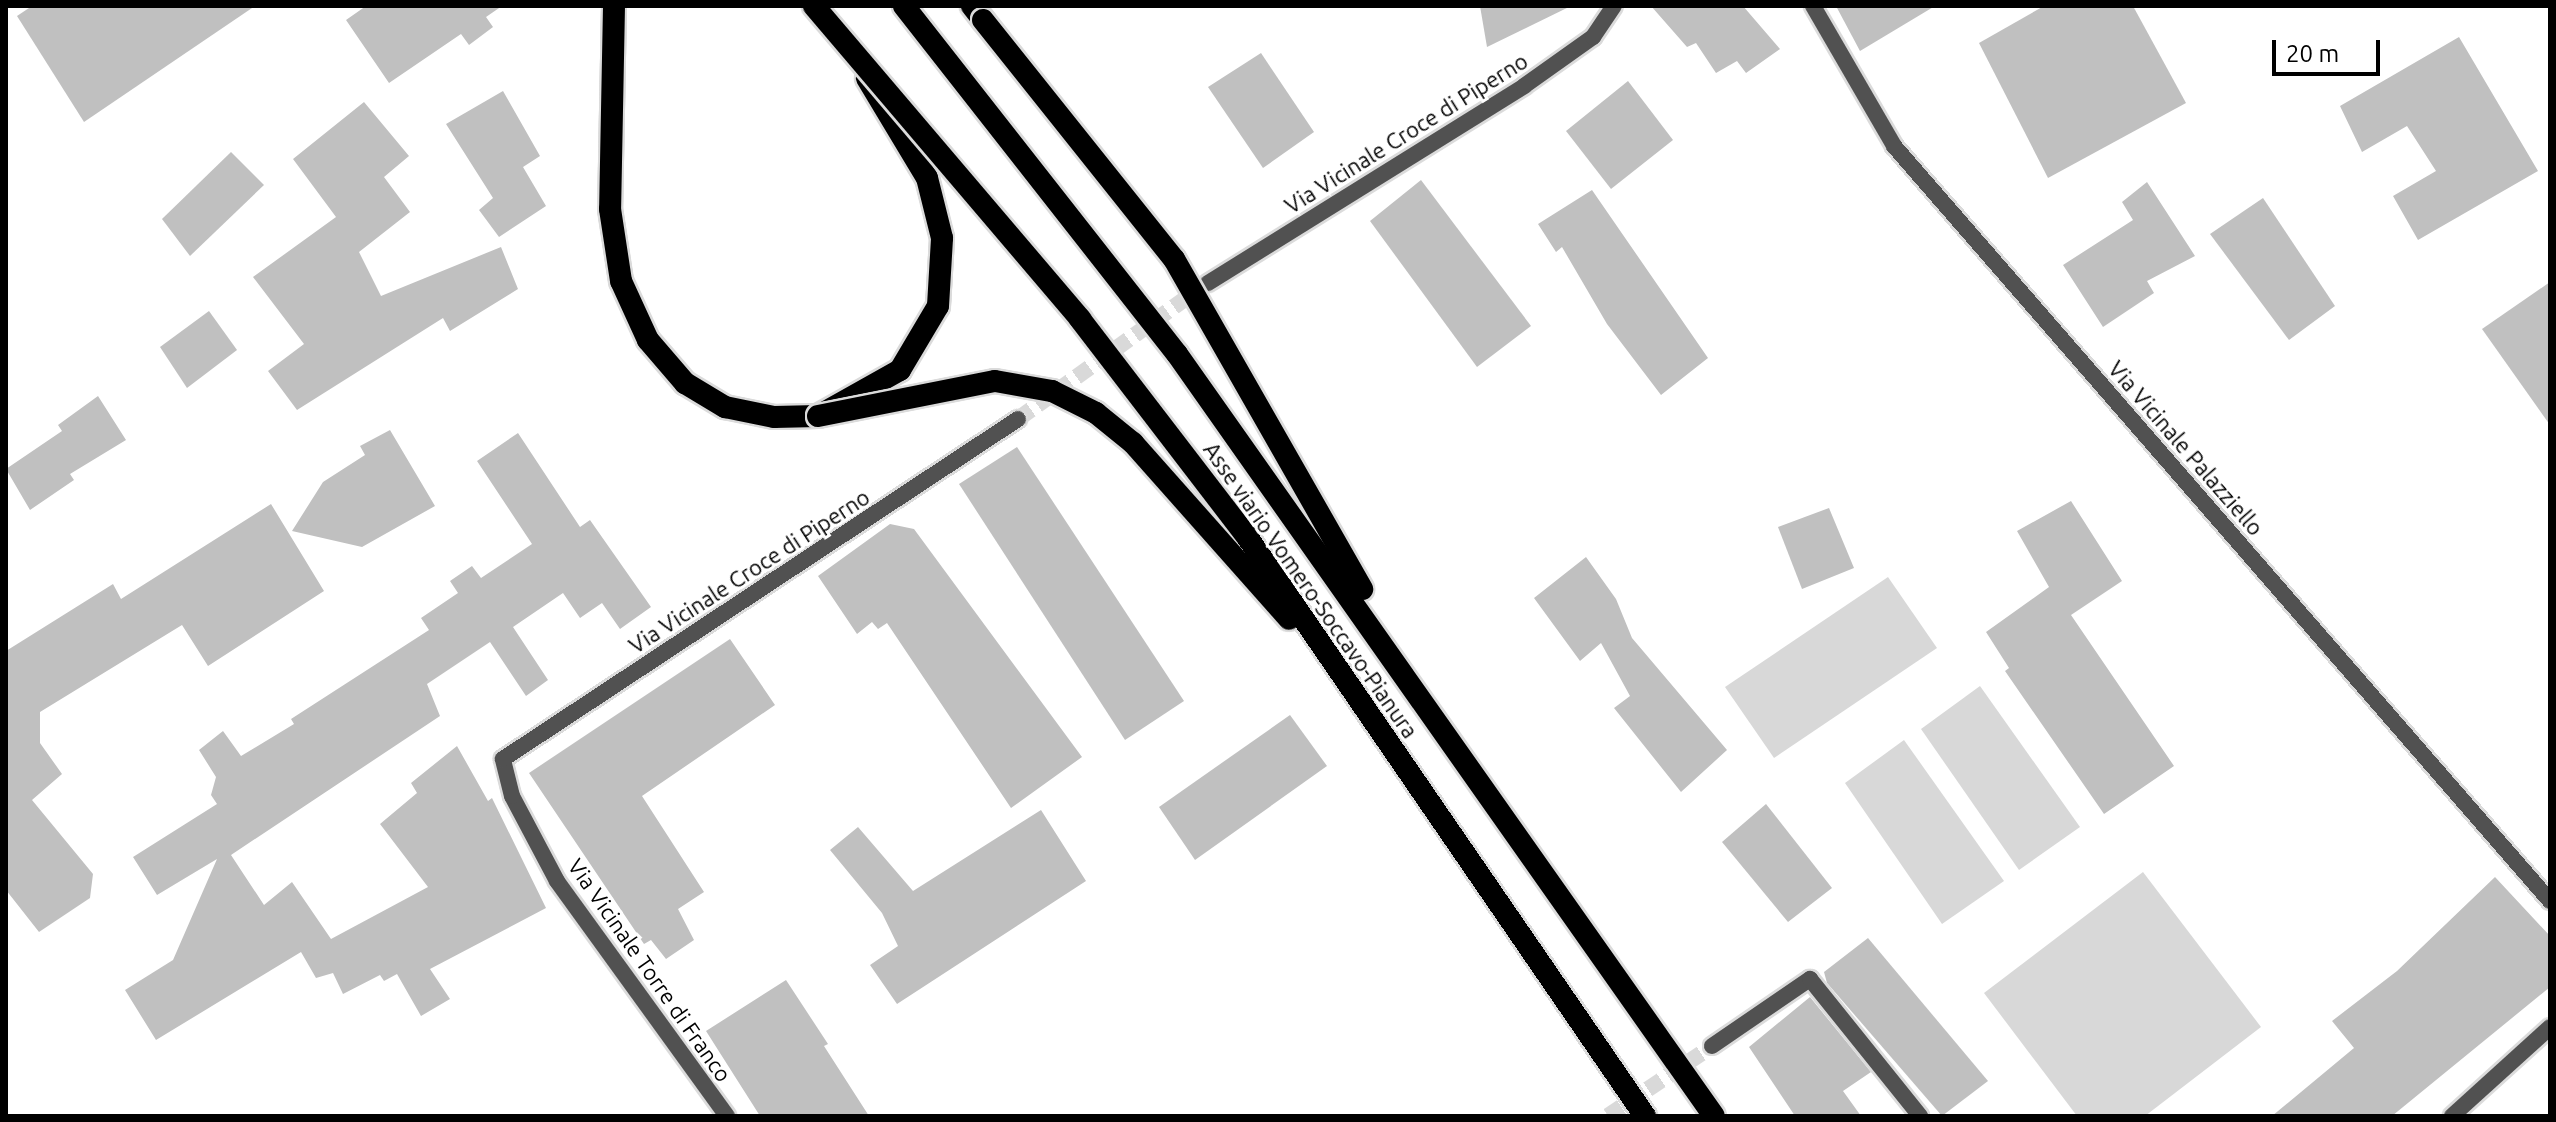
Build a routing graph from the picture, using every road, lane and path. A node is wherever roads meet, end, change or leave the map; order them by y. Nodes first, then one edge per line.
1 (614, 6) edge
2 (814, 6) edge
3 (904, 6) edge
4 (1614, 6) edge
5 (1813, 6) edge
6 (978, 13) edge
7 (852, 53) junction
8 (1208, 283) tunnel mouth
9 (818, 416) junction
10 (1018, 419) tunnel mouth
11 (1347, 684) junction
12 (1420, 691) junction
13 (503, 759) joint
14 (2550, 901) edge
15 (2550, 1027) edge
16 (1712, 1046) tunnel mouth
17 (727, 1116) edge
18 (1645, 1116) edge
19 (1714, 1116) edge
20 (1920, 1116) edge
21 (2452, 1116) edge

1 - 9 highway
2 - 7 highway, Asse viario Vomero-Soccavo-Pianura, bridge
3 - 12 highway, Asse viario Vomero-Soccavo-Pianura, bridge
4 - 8 street, Via Vicinale Croce di Piperno
5 - 14 street, Via Vicinale Palazziello
6 - 12 highway, bridge
7 - 9 highway, bridge
7 - 11 highway, Asse viario Vomero-Soccavo-Pianura, bridge
9 - 11 highway, bridge
10 - 13 street, Via Vicinale Croce di Piperno
11 - 18 highway, Asse viario Vomero-Soccavo-Pianura, bridge
12 - 19 highway, Asse viario Vomero-Soccavo-Pianura, bridge
13 - 17 street, Via Vicinale Torre di Franco
15 - 21 street
16 - 20 street

